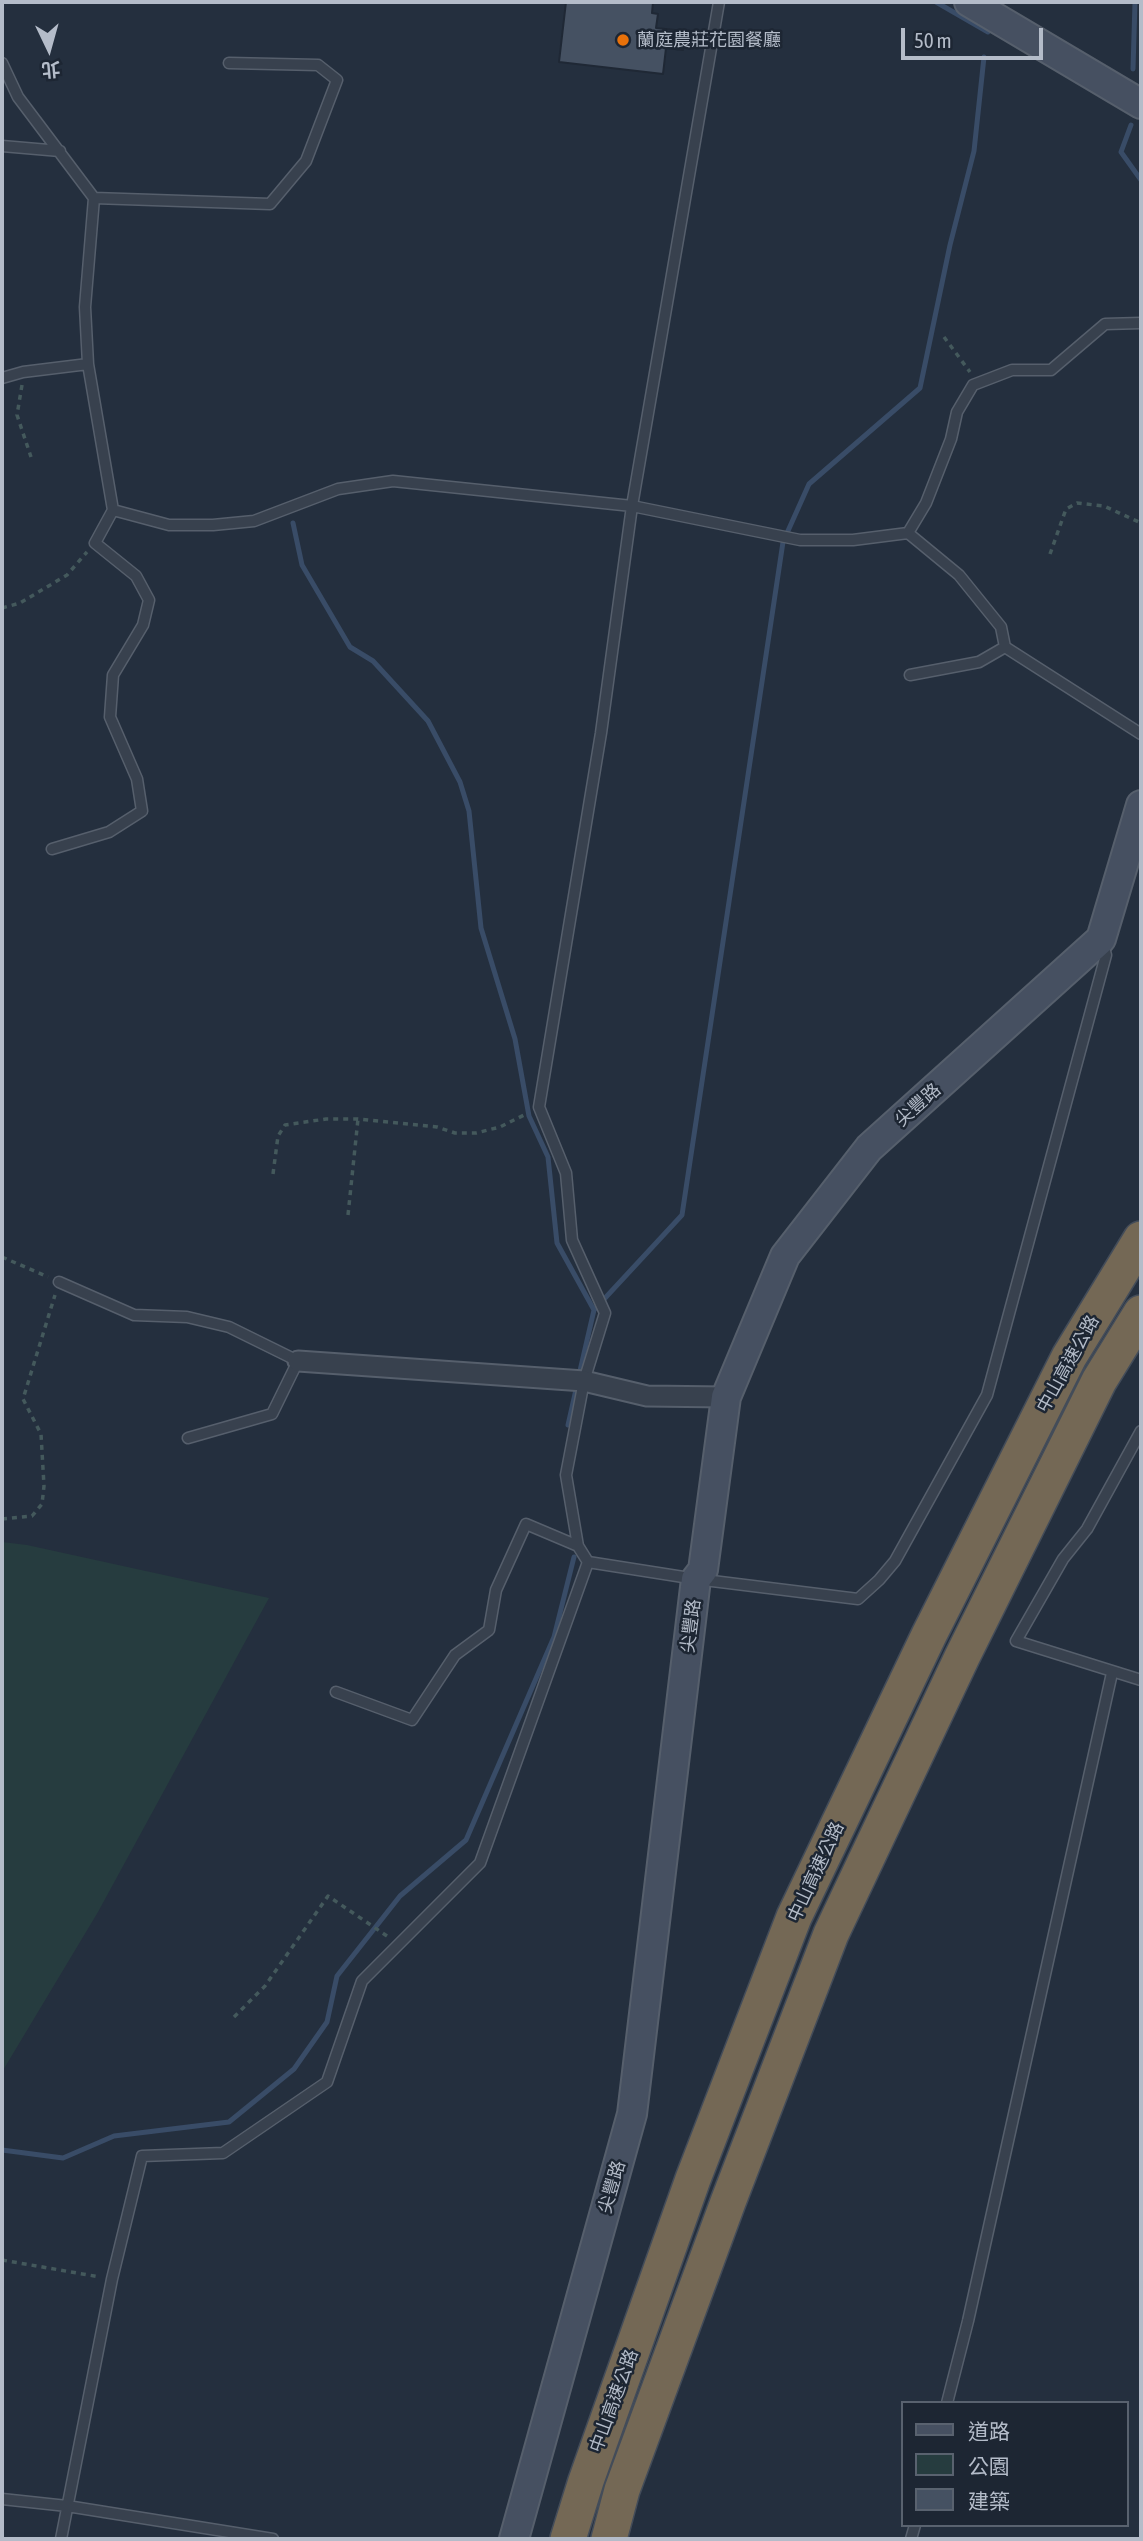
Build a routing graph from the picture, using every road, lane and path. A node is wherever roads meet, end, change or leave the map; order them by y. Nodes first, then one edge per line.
1 (719, 2) edge
2 (969, 2) edge
3 (2, 63) edge
4 (229, 63) dead end
5 (1141, 104) edge
6 (2, 146) edge
7 (60, 151) junction
8 (94, 198) junction
9 (1141, 323) edge
10 (944, 337) dead end
11 (88, 365) junction
12 (23, 372) junction
13 (2, 378) edge
14 (978, 383) junction
15 (31, 457) dead end
16 (632, 506) junction
17 (113, 510) junction
18 (1141, 523) edge
19 (908, 533) junction
20 (95, 542) junction
21 (1050, 554) dead end
22 (2, 608) edge
23 (1005, 648) junction
24 (910, 675) dead end
25 (1141, 734) edge
26 (1141, 806) edge
27 (52, 849) dead end
28 (1101, 939) junction
29 (539, 1107) junction
30 (358, 1119) junction
31 (273, 1174) dead end
32 (348, 1215) dead end
33 (1141, 1239) edge
34 (2, 1257) edge
35 (58, 1282) junction
36 (1141, 1313) edge
37 (298, 1361) junction
38 (575, 1381) junction
39 (726, 1397) junction
40 (1141, 1432) edge
41 (188, 1438) dead end
42 (2, 1519) edge
43 (578, 1546) junction
44 (588, 1562) junction
45 (696, 1579) junction
46 (1112, 1673) junction
47 (1141, 1680) edge
48 (336, 1692) dead end
49 (382, 1933) dead end
50 (234, 2017) dead end
51 (2, 2260) edge
52 (112, 2279) junction
53 (948, 2401) edge
54 (2, 2499) edge
55 (67, 2507) junction
56 (61, 2539) edge
57 (273, 2539) edge
58 (514, 2539) edge
59 (568, 2539) edge
60 (608, 2539) edge

1 - 16 lane
2 - 5 street
3 - 7 lane
4 - 8 lane
6 - 7 lane
7 - 8 lane
8 - 11 lane
9 - 14 lane
10 - 14 path
11 - 12 lane
11 - 17 lane
12 - 13 lane
12 - 15 path
14 - 19 lane
16 - 17 lane
16 - 19 lane
16 - 29 lane
17 - 20 lane
18 - 21 path
19 - 23 lane
20 - 22 path
20 - 27 lane
23 - 24 lane
23 - 25 lane
26 - 28 street
28 - 39 street, 尖豐路
28 - 45 lane
29 - 30 path
29 - 38 lane
30 - 31 path
30 - 32 path
33 - 59 highway, 中山高速公路
34 - 35 path
35 - 37 lane
35 - 42 path
36 - 60 highway, 中山高速公路
37 - 38 street
37 - 41 lane
38 - 39 street
38 - 43 lane
39 - 45 street, 尖豐路
40 - 46 lane
43 - 44 lane
43 - 48 lane
44 - 45 lane
44 - 52 lane
45 - 58 street, 尖豐路
46 - 47 lane
46 - 53 lane
49 - 50 path
51 - 52 path
52 - 55 lane
54 - 55 lane
55 - 56 lane
55 - 57 lane

